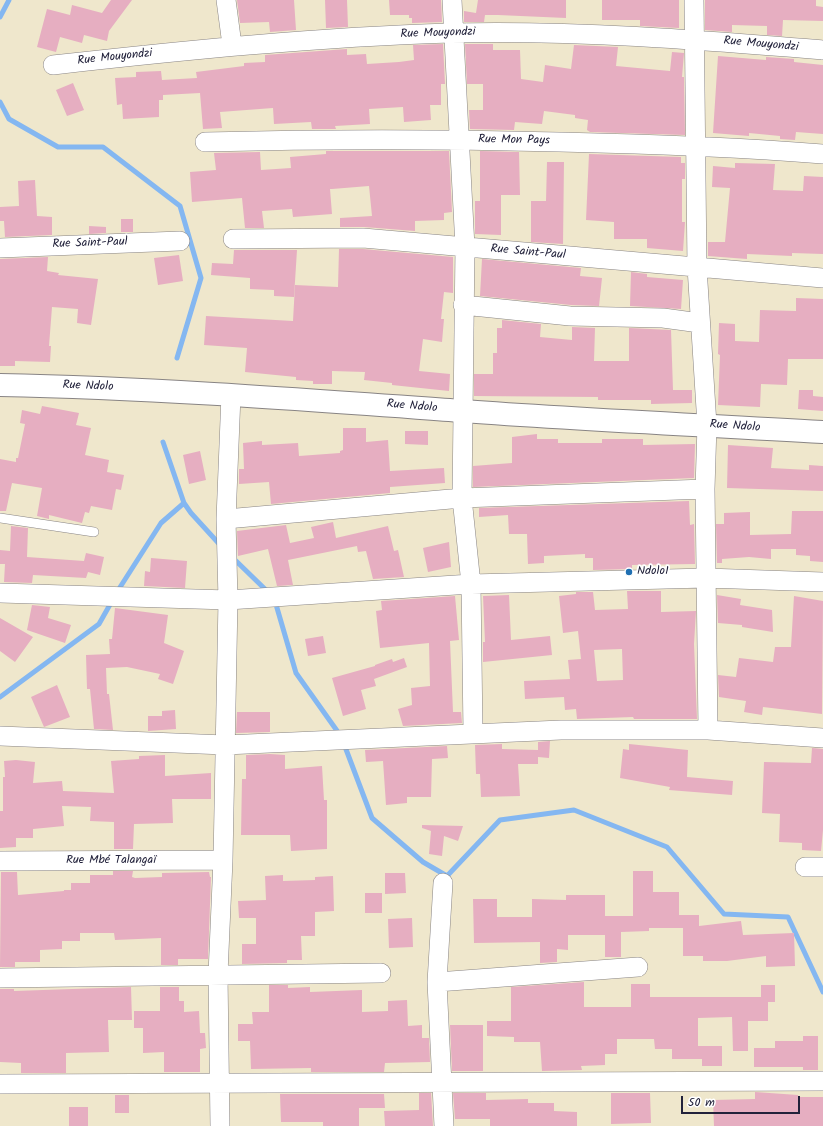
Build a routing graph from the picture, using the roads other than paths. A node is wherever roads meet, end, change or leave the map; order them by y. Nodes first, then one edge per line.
1 (226, 0) edge
2 (452, 0) edge
3 (694, 0) edge
4 (452, 33) junction
5 (695, 39) junction
6 (232, 45) junction
7 (823, 50) edge
8 (53, 65) dead end
9 (460, 140) junction
10 (205, 142) dead end
11 (697, 145) junction
12 (823, 154) edge
13 (233, 239) dead end
14 (180, 241) dead end
15 (465, 247) junction
16 (0, 248) edge
17 (697, 267) junction
18 (823, 278) edge
19 (463, 305) junction
20 (700, 323) junction
21 (0, 384) edge
22 (231, 395) junction
23 (462, 411) junction
24 (707, 425) junction
25 (823, 432) edge
26 (705, 489) junction
27 (462, 498) junction
28 (0, 518) edge
29 (226, 519) junction
30 (94, 532) dead end
31 (706, 578) junction
32 (823, 582) edge
33 (471, 584) junction
34 (0, 593) edge
35 (228, 600) junction
36 (708, 730) junction
37 (473, 733) junction
38 (0, 736) edge
39 (823, 738) edge
40 (225, 745) junction
41 (223, 860) junction
42 (0, 861) edge
43 (442, 883) dead end
44 (638, 967) dead end
45 (381, 973) dead end
46 (218, 974) junction
47 (0, 978) edge
48 (438, 982) junction
49 (823, 1081) edge
50 (443, 1082) junction
51 (220, 1083) junction
52 (0, 1084) edge
53 (220, 1126) edge
54 (444, 1126) edge

1 - 6 street
2 - 4 street
3 - 5 street
4 - 5 street, Rue Mouyondzi
4 - 6 street, Rue Mouyondzi
4 - 9 street
5 - 7 street, Rue Mouyondzi
5 - 11 street
6 - 8 street, Rue Mouyondzi
9 - 10 street, Rue Mon Pays
9 - 11 street, Rue Mon Pays
9 - 15 street
11 - 12 street, Rue Mon Pays
11 - 17 street
13 - 15 street, Rue Saint-Paul
14 - 16 street, Rue Saint-Paul
15 - 17 street, Rue Saint-Paul
15 - 19 street
17 - 18 street, Rue Saint-Paul
17 - 20 street
19 - 20 street
19 - 23 street
20 - 24 street
21 - 22 main road, Rue Ndolo
22 - 23 main road, Rue Ndolo
22 - 29 street
23 - 24 main road, Rue Ndolo
23 - 27 street
24 - 25 main road, Rue Ndolo
24 - 26 street
26 - 27 street
26 - 31 street
27 - 29 street
27 - 33 street
28 - 30 lane
29 - 35 street
31 - 32 street
31 - 33 street
31 - 36 street
33 - 35 street
33 - 37 street
34 - 35 street
35 - 40 street
36 - 37 street
36 - 39 street
37 - 40 street
38 - 40 street
40 - 41 street
41 - 42 street, Rue Mbé Talangaï
41 - 46 street
43 - 48 street
44 - 48 street
45 - 46 street
46 - 47 street
46 - 51 street
48 - 50 street
49 - 50 street
50 - 51 street
50 - 54 street
51 - 52 street
51 - 53 street

